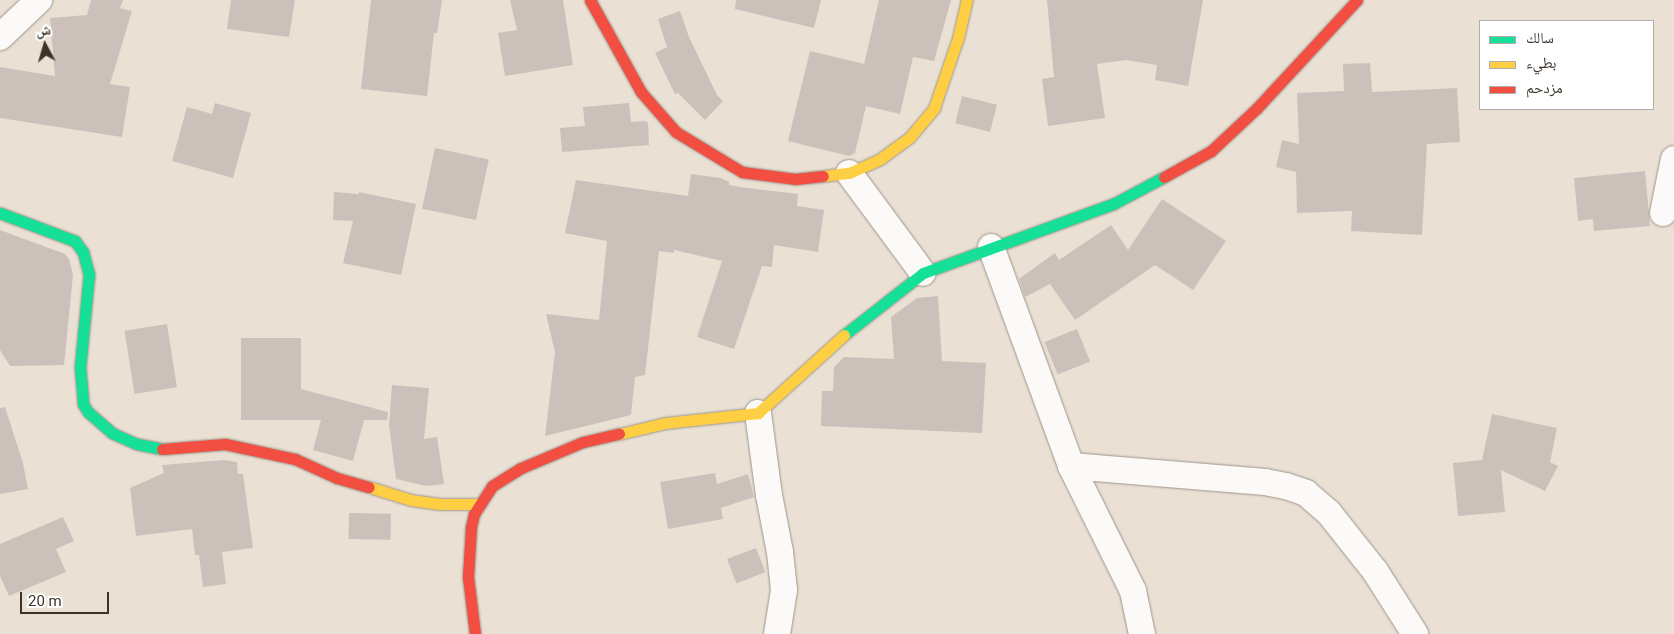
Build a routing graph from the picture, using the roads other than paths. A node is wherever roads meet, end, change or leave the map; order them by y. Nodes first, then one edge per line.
1 (39, 0) edge
2 (590, 0) edge
3 (967, 0) edge
4 (1357, 0) edge
5 (0, 37) edge
6 (1674, 159) edge
7 (849, 173) junction
8 (0, 213) edge
9 (1663, 213) dead end
10 (991, 247) junction
11 (923, 273) junction
12 (758, 413) junction
13 (1071, 466) junction
14 (480, 504) junction
15 (475, 634) edge
16 (777, 634) edge
17 (1142, 634) edge
18 (1415, 634) edge

1 - 5 street
2 - 7 street
3 - 7 street
4 - 10 street
6 - 9 street
7 - 11 street
8 - 14 street
10 - 11 street
10 - 13 street
11 - 12 street
12 - 14 street
12 - 16 street
13 - 17 street
13 - 18 street
14 - 15 street

